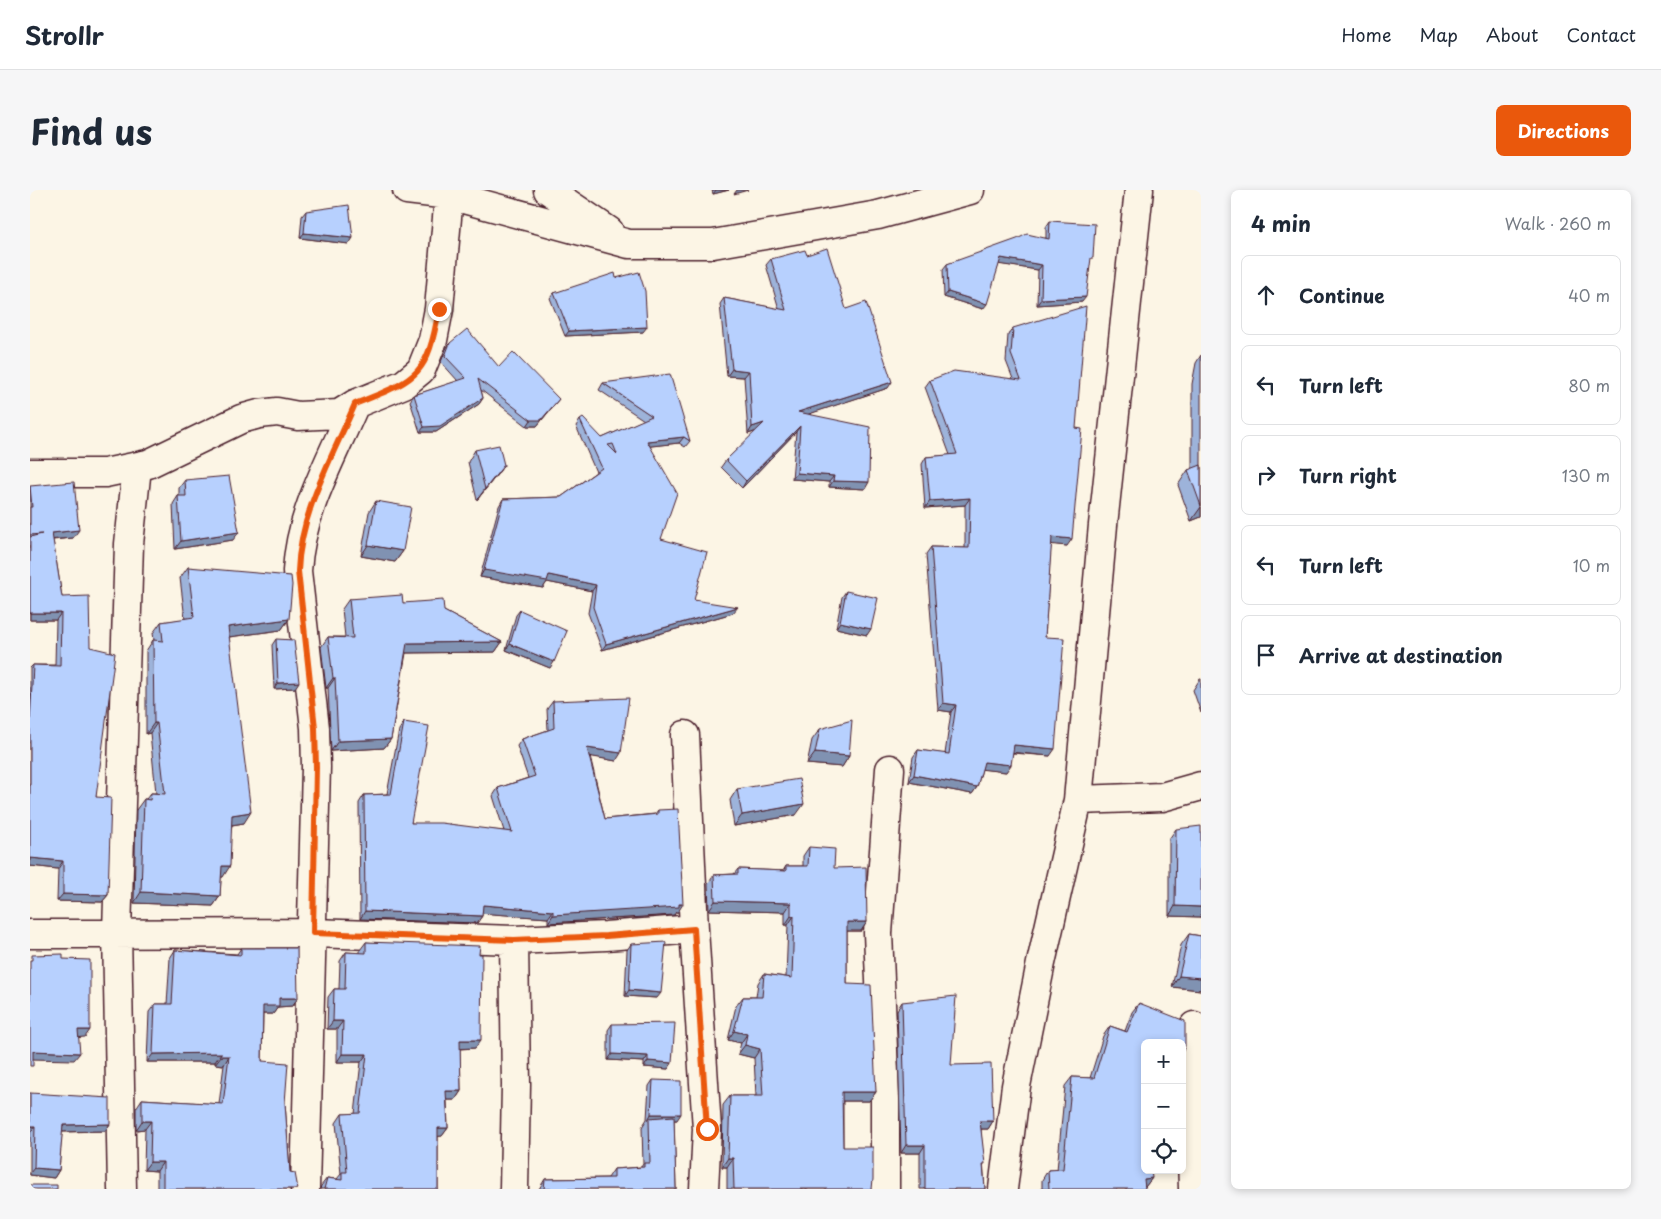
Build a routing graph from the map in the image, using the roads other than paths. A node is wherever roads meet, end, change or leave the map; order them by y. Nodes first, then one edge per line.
1 (407, 190) edge
2 (548, 190) edge
3 (970, 190) edge
4 (1139, 190) edge
5 (449, 195) junction
6 (629, 244) junction
7 (355, 404) junction
8 (137, 467) junction
9 (30, 473) edge
10 (684, 736) dead end
11 (890, 769) dead end
12 (1201, 786) edge
13 (1078, 800) junction
14 (694, 929) junction
15 (117, 932) junction
16 (313, 933) junction
17 (30, 934) edge
18 (514, 940) junction
19 (1194, 1026) dead end
20 (122, 1189) edge
21 (305, 1189) edge
22 (514, 1189) edge
23 (704, 1189) edge
24 (885, 1189) edge
25 (1004, 1189) edge
26 (1193, 1189) edge

1 - 5 street
2 - 6 street
3 - 6 street
4 - 13 street
5 - 6 street
5 - 7 street
7 - 8 street
7 - 16 street
8 - 9 street
8 - 15 street
10 - 14 street
11 - 24 street
12 - 13 street
13 - 25 street
14 - 18 street
14 - 23 street
15 - 16 street
15 - 17 street
15 - 20 street
16 - 18 street
16 - 21 street
18 - 22 street
19 - 26 street

